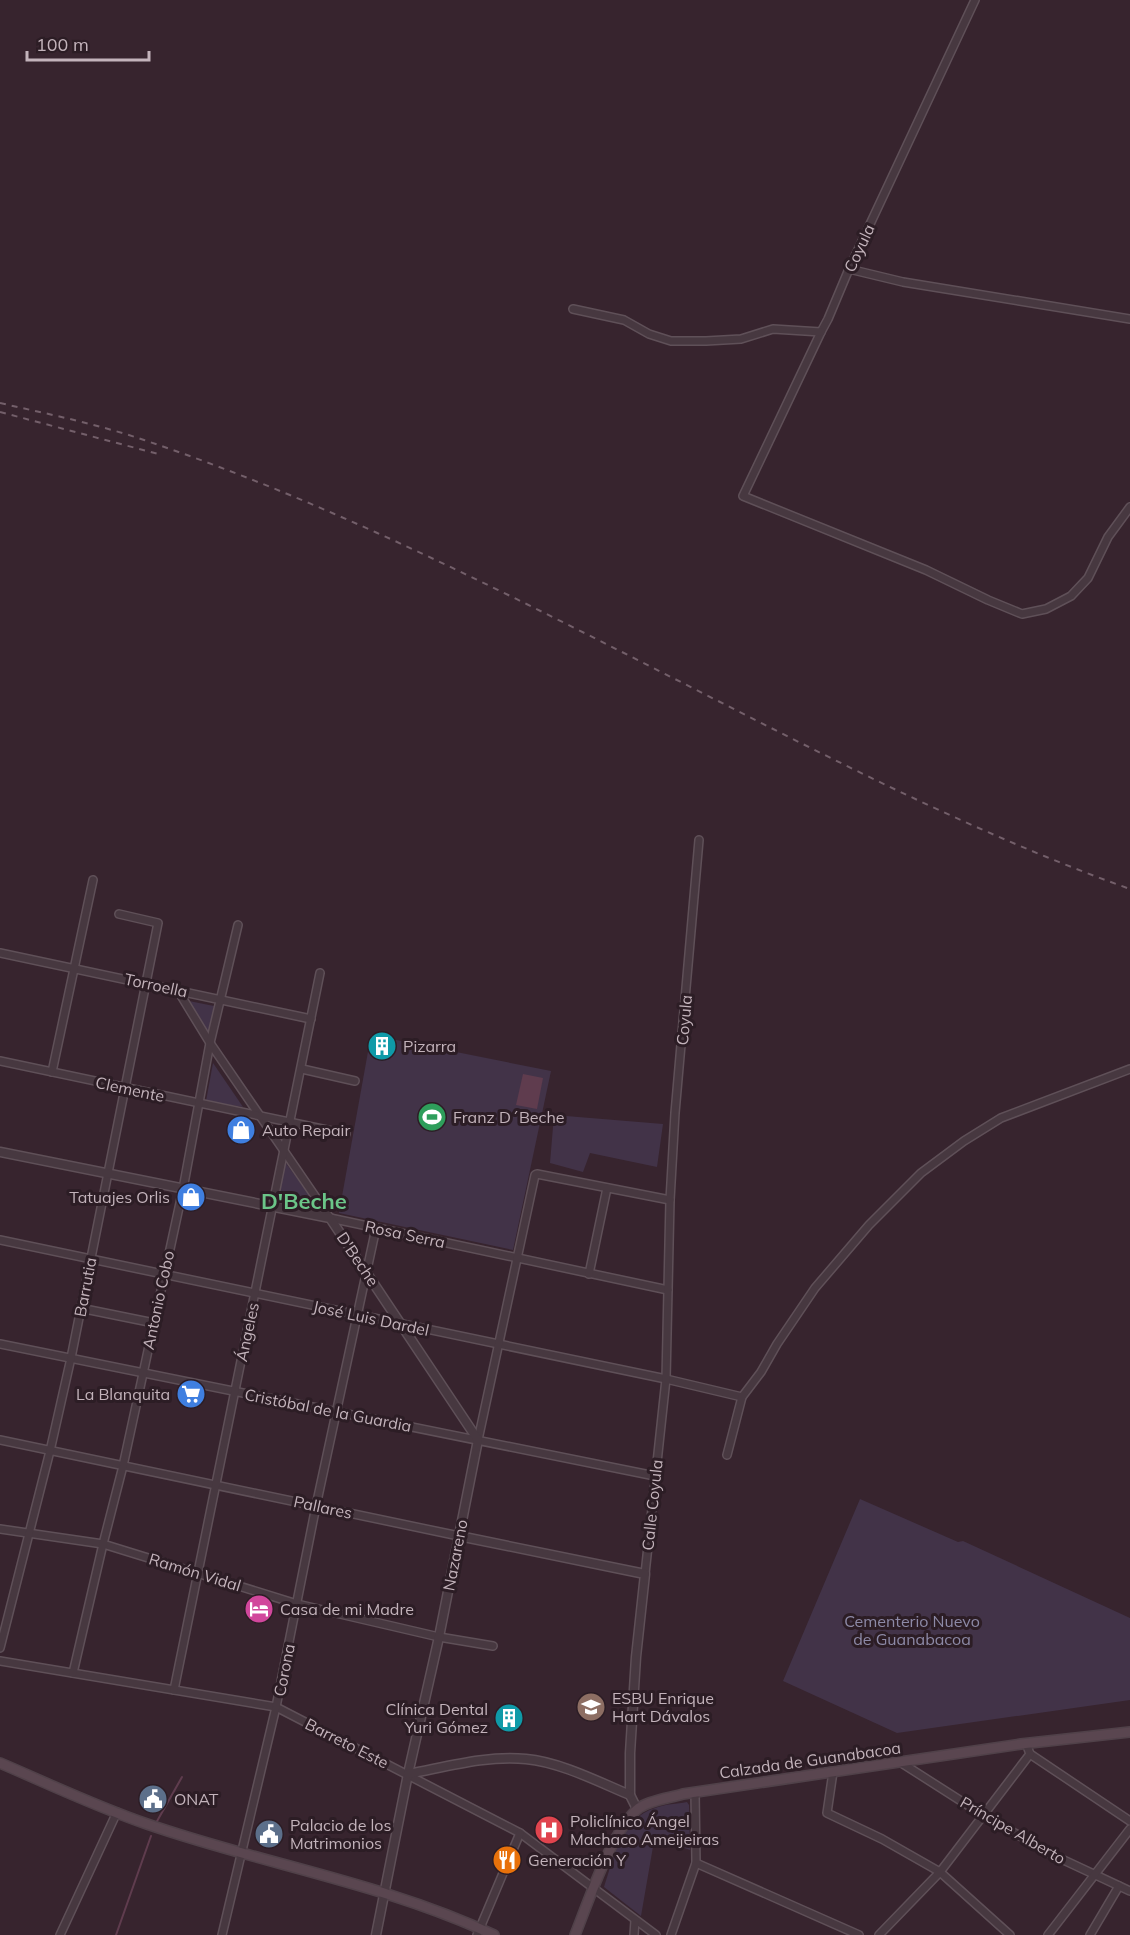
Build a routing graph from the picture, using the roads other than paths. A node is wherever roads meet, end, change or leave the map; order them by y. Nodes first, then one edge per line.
1 (975, 0) edge
2 (849, 269) junction
3 (573, 309) dead end
4 (1130, 319) edge
5 (820, 332) junction
6 (1130, 507) edge
7 (699, 840) dead end
8 (93, 880) dead end
9 (119, 914) dead end
10 (238, 925) dead end
11 (0, 953) edge
12 (74, 969) junction
13 (320, 973) dead end
14 (146, 982) junction
15 (177, 989) junction
16 (220, 999) junction
17 (311, 1018) junction
18 (210, 1043) junction
19 (0, 1061) edge
20 (302, 1069) junction
21 (1130, 1069) edge
22 (52, 1072) junction
23 (355, 1081) dead end
24 (125, 1088) junction
25 (198, 1104) junction
26 (260, 1116) junction
27 (291, 1123) junction
28 (346, 1134) dead end
29 (285, 1151) junction
30 (0, 1152) edge
31 (108, 1174) junction
32 (607, 1188) junction
33 (183, 1189) junction
34 (670, 1200) junction
35 (273, 1206) junction
36 (330, 1218) junction
37 (376, 1228) junction
38 (0, 1240) edge
39 (517, 1258) junction
40 (90, 1260) junction
41 (367, 1272) junction
42 (589, 1274) junction
43 (163, 1275) junction
44 (668, 1290) junction
45 (255, 1294) junction
46 (80, 1308) junction
47 (357, 1315) junction
48 (154, 1323) junction
49 (402, 1324) junction
50 (0, 1344) edge
51 (500, 1345) junction
52 (71, 1358) junction
53 (143, 1373) junction
54 (666, 1379) junction
55 (235, 1391) junction
56 (742, 1397) junction
57 (337, 1412) junction
58 (0, 1440) edge
59 (478, 1440) junction
60 (50, 1451) junction
61 (727, 1455) dead end
62 (123, 1466) junction
63 (655, 1476) junction
64 (215, 1485) junction
65 (316, 1506) junction
66 (0, 1529) edge
67 (28, 1532) junction
68 (459, 1536) junction
69 (103, 1544) junction
70 (197, 1572) junction
71 (645, 1574) junction
72 (297, 1604) junction
73 (439, 1637) junction
74 (494, 1646) dead end
75 (0, 1648) edge
76 (0, 1661) edge
77 (73, 1674) junction
78 (174, 1690) junction
79 (276, 1707) junction
80 (1130, 1732) edge
81 (1026, 1743) junction
82 (1030, 1754) junction
83 (900, 1762) junction
84 (0, 1763) edge
85 (833, 1772) junction
86 (408, 1774) junction
87 (695, 1792) junction
88 (630, 1795) junction
89 (637, 1809) junction
90 (117, 1812) junction
91 (983, 1815) junction
92 (1130, 1821) edge
93 (1130, 1829) edge
94 (520, 1833) junction
95 (241, 1852) junction
96 (696, 1863) junction
97 (940, 1872) junction
98 (1093, 1874) junction
99 (1119, 1886) junction
100 (594, 1887) junction
101 (1130, 1891) edge
102 (384, 1893) junction
103 (635, 1920) junction
104 (479, 1932) edge
105 (60, 1935) edge
106 (222, 1935) edge
107 (376, 1935) edge
108 (494, 1935) edge
109 (575, 1935) edge
110 (634, 1935) edge
111 (656, 1935) edge
112 (671, 1935) edge
113 (859, 1935) edge
114 (879, 1935) edge
115 (1010, 1935) edge
116 (1048, 1935) edge
117 (1090, 1935) edge

1 - 2 street, Coyula
2 - 4 street
2 - 5 street, Coyula
3 - 5 street
5 - 6 street, Coyula
7 - 34 street, Coyula
8 - 12 street
9 - 14 street, Barrutia
10 - 16 street, Antonio Cobo
11 - 12 street, Torroella
12 - 14 street, Torroella
12 - 22 street
13 - 17 street, Ángeles
14 - 15 street, Torroella
14 - 24 street, Barrutia
15 - 16 street, Torroella
15 - 18 street, D'Beche
16 - 17 street, Torroella
16 - 18 street, Antonio Cobo
17 - 20 street, Ángeles
18 - 25 street, Antonio Cobo
18 - 26 street, D'Beche
19 - 22 street, Clemente
20 - 23 street
20 - 27 street, Ángeles
21 - 56 street
22 - 24 street, Clemente
24 - 25 street, Clemente
24 - 31 street, Barrutia
25 - 26 street, Clemente
25 - 33 street, Antonio Cobo
26 - 27 street, Clemente
26 - 29 street, D'Beche
27 - 28 street, Clemente
27 - 29 street, Ángeles
29 - 35 street, Ángeles
29 - 36 street, D'Beche
30 - 31 street, Rosa Serra
31 - 33 street, Rosa Serra
31 - 40 street, Barrutia
32 - 34 street
32 - 39 street, Nazareno
32 - 42 street
33 - 35 street, Rosa Serra
33 - 43 street, Antonio Cobo
34 - 44 street, Calle Coyula
35 - 36 street, Rosa Serra
35 - 45 street, Ángeles
36 - 37 street, Rosa Serra
36 - 41 street, D'Beche
37 - 39 street, Rosa Serra
37 - 41 street, Corona
38 - 40 street, José Luis Dardel
39 - 42 street, Rosa Serra
39 - 51 street, Nazareno
40 - 43 street, José Luis Dardel
40 - 46 street, Barrutia
41 - 47 street, Corona
41 - 49 street, D'Beche
42 - 44 street, Rosa Serra
43 - 45 street, José Luis Dardel
43 - 48 street, Antonio Cobo
44 - 54 street, Calle Coyula
45 - 47 street, José Luis Dardel
45 - 55 street, Ángeles
46 - 48 street
46 - 52 street, Barrutia
47 - 49 street, José Luis Dardel
47 - 57 street, Corona
48 - 53 street, Antonio Cobo
49 - 51 street, José Luis Dardel
49 - 59 street, D'Beche
50 - 52 street, Cristóbal de la Guardia
51 - 54 street, José Luis Dardel
51 - 59 street, Nazareno
52 - 53 street, Cristóbal de la Guardia
52 - 60 street, Barrutia
53 - 55 street, Cristóbal de la Guardia
53 - 62 street, Antonio Cobo
54 - 56 street, José Luis Dardel
54 - 63 street, Calle Coyula
55 - 57 street, Cristóbal de la Guardia
55 - 64 street, Ángeles
56 - 61 street
57 - 59 street, Cristóbal de la Guardia
57 - 65 street, Corona
58 - 60 street, Pallares
59 - 63 street, Cristóbal de la Guardia
59 - 68 street, Nazareno
60 - 62 street, Pallares
60 - 67 street, Barrutia
62 - 64 street, Pallares
62 - 69 street, Antonio Cobo
63 - 71 street, Calle Coyula
64 - 65 street, Pallares
64 - 70 street, Ángeles
65 - 68 street, Pallares
65 - 72 street, Corona
66 - 67 street, Ramón Vidal
67 - 69 street, Ramón Vidal
67 - 75 street, Barrutia
68 - 71 street, Pallares
68 - 73 street, Nazareno
69 - 70 street, Ramón Vidal
69 - 77 street, Antonio Cobo
70 - 72 street, Ramón Vidal
70 - 78 street, Ángeles
71 - 88 street, Calle Coyula
72 - 73 street, Ramón Vidal
72 - 79 street, Corona
73 - 74 street, Ramón Vidal
73 - 86 street, Nazareno
76 - 77 street, Barreto Este
77 - 78 street, Barreto Este
78 - 79 street, Barreto Este
79 - 86 street, Barreto Este
79 - 95 street, Corona
80 - 81 main road, Calzada de Guanabacoa
81 - 82 street
81 - 83 main road, Calzada de Guanabacoa
82 - 91 street
82 - 92 street
83 - 85 main road, Calzada de Guanabacoa
83 - 91 street, Príncipe Alberto
84 - 90 main road
85 - 87 main road, Calzada de Guanabacoa
85 - 97 street
86 - 88 street
86 - 94 street, Barreto Este
86 - 102 street, Nazareno
87 - 89 main road, Calzada de Guanabacoa
87 - 96 street
88 - 89 street, Calle Coyula
89 - 100 main road
90 - 95 main road
90 - 105 street
91 - 97 street
91 - 98 street, Príncipe Alberto
93 - 98 street
94 - 100 street, Barreto Este
94 - 104 street
95 - 102 main road
95 - 106 street, Corona
96 - 112 street
96 - 113 street
97 - 114 street
97 - 115 street
98 - 99 street, Príncipe Alberto
98 - 116 street
99 - 101 street, Príncipe Alberto
99 - 117 street
100 - 103 street, Barreto Este
100 - 109 main road
102 - 104 main road
102 - 107 street, Nazareno
103 - 110 street
103 - 111 street, Barreto Este
104 - 108 main road

